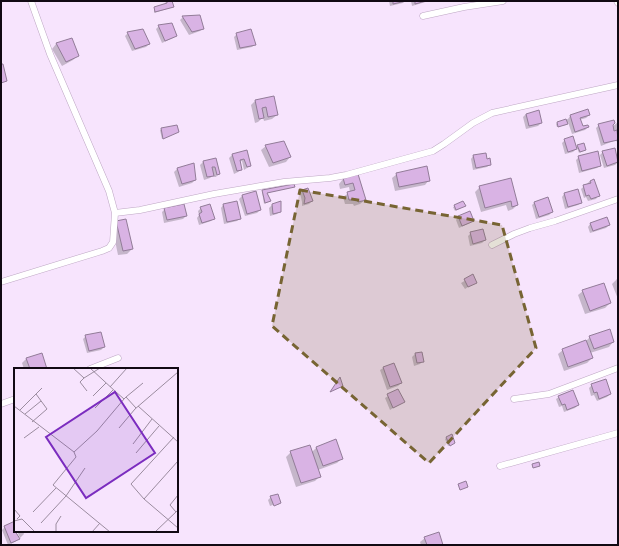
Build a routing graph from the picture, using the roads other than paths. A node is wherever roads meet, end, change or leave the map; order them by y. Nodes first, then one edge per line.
1 (32, 1) edge
2 (503, 1) edge
3 (423, 16) dead end
4 (618, 85) edge
5 (618, 199) edge
6 (115, 213) junction
7 (492, 245) dead end
8 (1, 282) edge
9 (118, 358) dead end
10 (93, 368) edge
11 (618, 368) edge
12 (14, 399) edge
13 (514, 399) dead end
14 (1, 404) edge
15 (618, 432) edge
16 (500, 466) dead end

1 - 6 street
2 - 3 street
4 - 6 street
5 - 7 street
6 - 8 street
9 - 10 street
11 - 13 street
12 - 14 street
15 - 16 street

